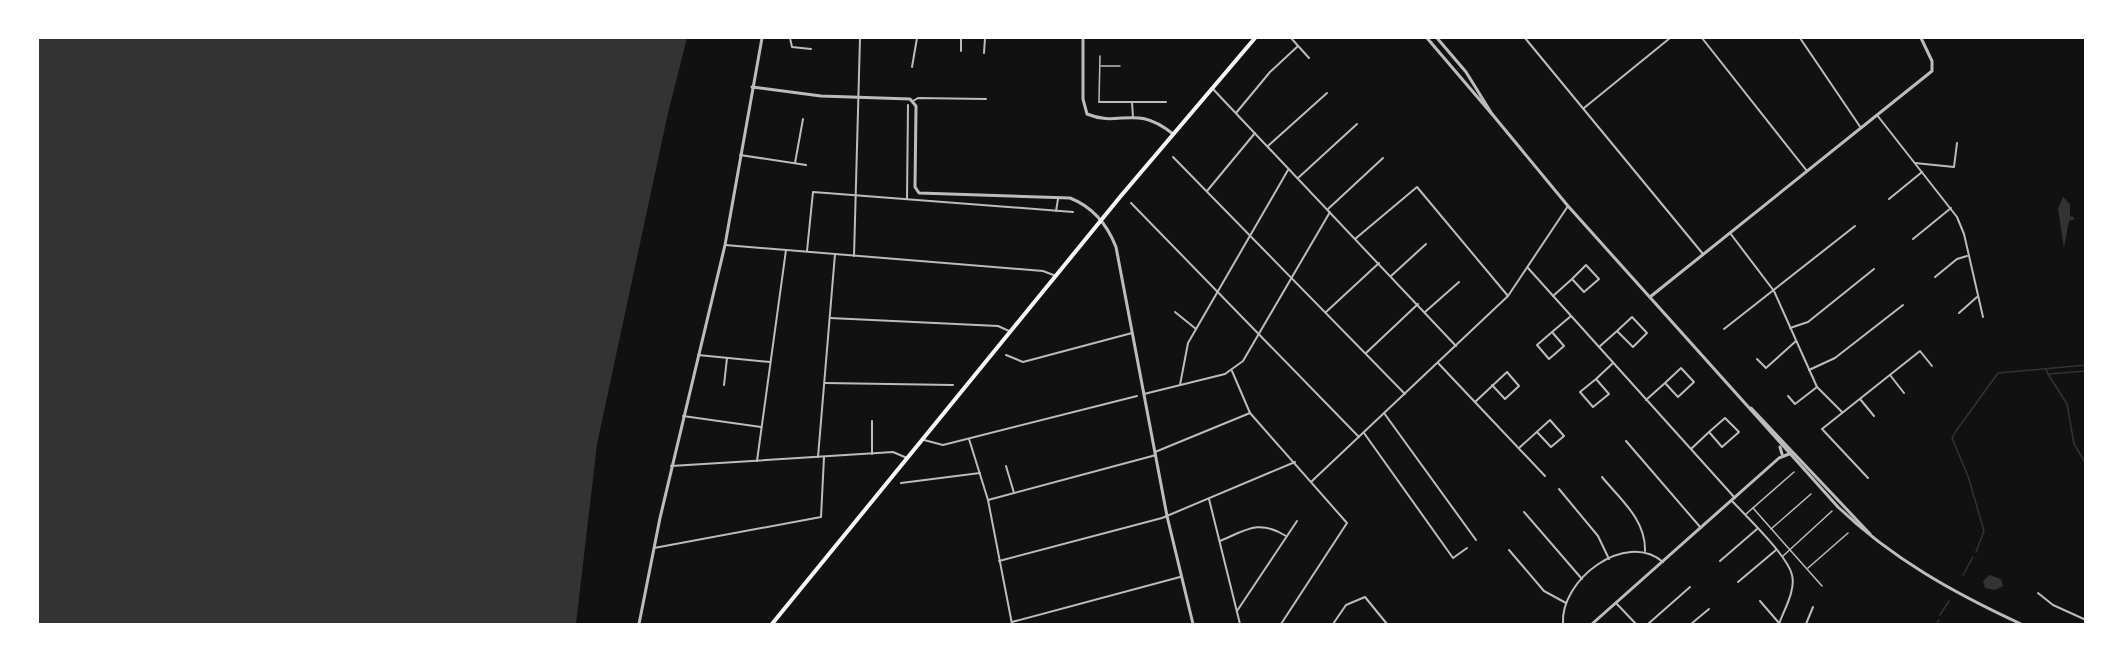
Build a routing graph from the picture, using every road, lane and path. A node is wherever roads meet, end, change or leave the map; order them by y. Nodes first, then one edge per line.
1 (762, 38) edge
2 (790, 38) edge
3 (860, 38) edge
4 (916, 38) edge
5 (961, 38) edge
6 (985, 38) edge
7 (1083, 38) edge
8 (1254, 38) edge
9 (1291, 38) edge
10 (1427, 38) edge
11 (1438, 38) edge
12 (1525, 38) edge
13 (1670, 38) edge
14 (1702, 38) edge
15 (1800, 38) edge
16 (1921, 38) edge
17 (1432, 43) junction
18 (1298, 46) junction
19 (811, 49) dead end
20 (960, 51) dead end
21 (984, 53) dead end
22 (1100, 56) dead end
23 (1309, 58) dead end
24 (1100, 66) junction
25 (1120, 66) dead end
26 (912, 67) dead end
27 (752, 87) junction
28 (1212, 88) junction
29 (1327, 93) dead end
30 (857, 97) junction
31 (986, 99) dead end
32 (913, 101) junction
33 (1099, 102) joint
34 (1132, 102) junction
35 (1166, 102) dead end
36 (908, 105) dead end
37 (1584, 108) junction
38 (1236, 113) junction
39 (1492, 114) junction
40 (1877, 116) junction
41 (1133, 117) junction
42 (803, 119) dead end
43 (908, 119) junction
44 (916, 120) junction
45 (1356, 124) dead end
46 (1861, 128) junction
47 (1255, 133) junction
48 (1173, 134) junction
49 (1957, 143) dead end
50 (1268, 147) junction
51 (741, 155) junction
52 (1173, 157) dead end
53 (1383, 158) dead end
54 (1915, 162) junction
55 (795, 163) junction
56 (806, 165) dead end
57 (1289, 169) junction
58 (1807, 171) junction
59 (1922, 172) junction
60 (1298, 178) junction
61 (1208, 191) junction
62 (856, 195) junction
63 (1058, 198) junction
64 (907, 199) junction
65 (1889, 199) dead end
66 (1131, 204) dead end
67 (1568, 206) junction
68 (1951, 208) junction
69 (1056, 211) junction
70 (1329, 211) junction
71 (1073, 212) dead end
72 (1102, 220) junction
73 (1855, 226) dead end
74 (1730, 233) junction
75 (1250, 235) junction
76 (1355, 239) junction
77 (1913, 239) dead end
78 (1426, 244) dead end
79 (725, 245) junction
80 (786, 250) junction
81 (807, 252) junction
82 (835, 254) junction
83 (1703, 254) junction
84 (854, 256) junction
85 (1967, 256) junction
86 (1378, 263) junction
87 (1528, 268) junction
88 (1874, 269) dead end
89 (1391, 276) junction
90 (1935, 276) dead end
91 (1057, 277) junction
92 (1292, 278) junction
93 (1572, 279) junction
94 (1459, 282) dead end
95 (1217, 291) junction
96 (1774, 291) junction
97 (1508, 296) junction
98 (1553, 296) junction
99 (1650, 297) junction
100 (1977, 297) junction
101 (1418, 304) junction
102 (1903, 305) dead end
103 (1175, 312) dead end
104 (1326, 312) junction
105 (1425, 312) junction
106 (1959, 313) dead end
107 (1571, 316) junction
108 (1983, 317) dead end
109 (830, 318) junction
110 (1790, 328) junction
111 (1196, 329) junction
112 (1724, 329) dead end
113 (1617, 331) junction
114 (1012, 332) junction
115 (1552, 332) junction
116 (1132, 333) junction
117 (1259, 333) junction
118 (1796, 341) junction
119 (1456, 346) junction
120 (1599, 348) junction
121 (1366, 353) junction
122 (698, 355) junction
123 (1006, 356) dead end
124 (727, 358) junction
125 (1756, 359) dead end
126 (771, 362) junction
127 (1438, 363) junction
128 (1613, 363) junction
129 (1932, 366) dead end
130 (1809, 370) junction
131 (1232, 371) junction
132 (1890, 375) junction
133 (1596, 379) junction
134 (825, 383) junction
135 (1665, 383) junction
136 (724, 385) dead end
137 (953, 385) dead end
138 (1492, 385) junction
139 (1180, 386) junction
140 (1816, 387) junction
141 (1904, 393) dead end
142 (1144, 394) junction
143 (1405, 394) junction
144 (1137, 396) dead end
145 (1788, 396) dead end
146 (1860, 399) junction
147 (1646, 400) junction
148 (1743, 401) junction
149 (1475, 402) junction
150 (1250, 412) junction
151 (1842, 412) junction
152 (1384, 413) junction
153 (683, 416) junction
154 (1874, 416) dead end
155 (872, 421) dead end
156 (761, 428) junction
157 (1537, 432) junction
158 (1709, 432) junction
159 (1364, 433) junction
160 (1359, 436) junction
161 (969, 439) junction
162 (924, 440) junction
163 (1626, 441) dead end
164 (1519, 448) junction
165 (1690, 449) junction
166 (1785, 450) junction
167 (1156, 453) junction
168 (872, 454) junction
169 (1789, 454) junction
170 (1781, 456) junction
171 (818, 457) junction
172 (824, 457) junction
173 (908, 459) junction
174 (756, 461) junction
175 (1295, 462) junction
176 (671, 466) junction
177 (1006, 466) dead end
178 (1794, 472) dead end
179 (980, 474) junction
180 (1545, 476) dead end
181 (1602, 477) dead end
182 (1868, 478) dead end
183 (1311, 481) junction
184 (1819, 482) junction
185 (901, 483) dead end
186 (1558, 489) dead end
187 (1014, 493) junction
188 (1811, 494) dead end
189 (1208, 498) junction
190 (988, 500) junction
191 (1734, 500) junction
192 (1753, 508) junction
193 (1832, 511) dead end
194 (1524, 512) dead end
195 (1745, 515) junction
196 (1167, 516) junction
197 (1297, 521) dead end
198 (1701, 528) junction
199 (1757, 529) junction
200 (1771, 529) junction
201 (1848, 533) dead end
202 (1287, 536) junction
203 (1476, 540) dead end
204 (1220, 541) junction
205 (1876, 541) junction
206 (654, 548) junction
207 (1467, 548) dead end
208 (1509, 550) dead end
209 (1776, 550) junction
210 (1789, 550) junction
211 (1645, 551) junction
212 (1782, 557) junction
213 (1609, 559) junction
214 (999, 561) junction
215 (1720, 561) dead end
216 (1663, 562) junction
217 (1806, 569) junction
218 (1180, 577) junction
219 (1582, 579) junction
220 (1738, 582) dead end
221 (1822, 586) dead end
222 (1690, 587) dead end
223 (2038, 593) dead end
224 (1760, 601) dead end
225 (1566, 603) junction
226 (1616, 603) junction
227 (1813, 607) dead end
228 (1709, 609) dead end
229 (1237, 611) junction
230 (2085, 620) edge
231 (1012, 623) edge
232 (639, 624) edge
233 (772, 624) edge
234 (1194, 624) edge
235 (1240, 624) edge
236 (1281, 624) edge
237 (1333, 624) edge
238 (1387, 624) edge
239 (1563, 624) edge
240 (1592, 624) edge
241 (1636, 624) edge
242 (1648, 624) edge
243 (1691, 624) edge
244 (1779, 624) edge
245 (1806, 624) edge
246 (2021, 624) edge

1 - 27 street
2 - 19 street
3 - 30 street
4 - 26 street
5 - 20 street
6 - 21 street
7 - 41 street
8 - 28 main road
9 - 18 street
10 - 17 street
11 - 17 street
11 - 39 street
12 - 37 street
13 - 37 street
14 - 58 street
15 - 46 street
16 - 40 street
17 - 39 street
18 - 23 street
18 - 38 street
22 - 24 lane
24 - 25 lane
24 - 33 lane
27 - 30 street
27 - 51 street
28 - 38 street
28 - 48 main road
29 - 50 street
30 - 32 street
30 - 62 street
31 - 32 street
32 - 44 street
33 - 34 street
34 - 35 street
34 - 41 street
36 - 43 street
37 - 83 street
38 - 47 street
39 - 67 street
40 - 46 street
40 - 54 street
41 - 48 street
42 - 55 street
43 - 44 street
43 - 64 street
44 - 63 street
45 - 60 street
46 - 58 street
47 - 50 street
47 - 61 street
48 - 72 main road
49 - 54 street
50 - 57 street
51 - 55 street
51 - 79 street
52 - 61 street
53 - 70 street
54 - 59 street
55 - 56 street
57 - 60 street
57 - 75 street
58 - 74 street
59 - 65 street
59 - 68 street
60 - 70 street
61 - 75 street
62 - 64 street
62 - 81 street
62 - 84 street
63 - 69 street
63 - 72 street
64 - 69 street
66 - 95 street
67 - 87 street
67 - 99 street
68 - 77 street
68 - 85 street
69 - 71 street
70 - 76 street
70 - 92 street
72 - 91 main road
72 - 116 street
73 - 96 street
74 - 83 street
74 - 96 street
75 - 92 street
75 - 95 street
76 - 86 street
76 - 97 street
78 - 89 street
79 - 80 street
79 - 122 street
80 - 81 street
80 - 126 street
81 - 82 street
82 - 84 street
82 - 109 street
83 - 99 street
84 - 91 street
85 - 90 street
85 - 100 street
86 - 89 street
86 - 104 street
87 - 97 street
87 - 98 street
88 - 110 street
89 - 101 street
91 - 114 main road
92 - 104 street
92 - 117 street
93 - 93 street
93 - 98 street
94 - 105 street
95 - 111 street
95 - 117 street
96 - 110 street
96 - 112 street
97 - 119 street
98 - 107 street
99 - 148 street
100 - 106 street
100 - 108 street
101 - 105 street
101 - 121 street
102 - 130 street
103 - 111 street
104 - 121 street
105 - 119 street
107 - 115 street
107 - 120 street
109 - 114 street
109 - 134 street
110 - 118 street
111 - 139 street
113 - 113 street
113 - 120 street
114 - 162 main road
115 - 115 street
116 - 123 street
116 - 142 street
117 - 131 street
117 - 160 street
118 - 125 street
118 - 130 street
119 - 127 street
120 - 128 street
121 - 143 street
122 - 124 street
122 - 153 street
124 - 126 street
124 - 136 street
126 - 156 street
127 - 143 street
127 - 149 street
128 - 133 street
128 - 147 street
129 - 132 street
130 - 140 street
131 - 139 street
131 - 150 street
132 - 141 street
132 - 146 street
133 - 133 street
134 - 137 street
134 - 171 street
135 - 135 street
135 - 147 street
138 - 138 street
138 - 149 street
139 - 142 street
140 - 145 street
140 - 151 street
142 - 167 street
143 - 152 street
144 - 161 street
146 - 151 street
146 - 154 street
147 - 165 street
148 - 166 street
148 - 170 street
148 - 184 street
149 - 164 street
150 - 167 street
150 - 175 street
151 - 182 street
152 - 159 street
152 - 203 street
153 - 156 street
153 - 176 street
155 - 168 street
156 - 174 street
157 - 157 street
157 - 164 street
158 - 158 street
158 - 165 street
159 - 160 street
159 - 207 street
160 - 183 street
161 - 162 street
161 - 179 street
162 - 173 main road
163 - 198 street
164 - 180 street
165 - 191 street
166 - 169 street
166 - 170 street
166 - 184 street
167 - 187 street
167 - 196 street
168 - 172 street
168 - 173 street
169 - 170 street
169 - 205 street
170 - 191 street
171 - 172 street
171 - 174 street
172 - 206 street
173 - 233 main road
174 - 176 street
175 - 183 street
175 - 189 street
176 - 206 street
177 - 187 street
178 - 192 lane
179 - 185 street
179 - 190 street
181 - 211 street
183 - 236 street
184 - 205 street
186 - 213 street
187 - 190 street
188 - 200 lane
189 - 196 street
189 - 204 street
190 - 214 street
191 - 195 street
191 - 198 street
192 - 195 lane
192 - 200 lane
193 - 210 lane
194 - 219 street
195 - 199 street
196 - 214 street
196 - 218 street
197 - 202 street
198 - 216 street
199 - 209 street
199 - 215 street
200 - 210 lane
201 - 217 lane
202 - 204 street
202 - 229 street
204 - 229 street
205 - 246 street
206 - 232 street
208 - 225 street
209 - 212 street
209 - 220 street
210 - 212 lane
210 - 217 lane
211 - 213 street
211 - 216 street
212 - 244 street
213 - 219 street
214 - 231 street
216 - 226 street
217 - 221 lane
218 - 231 street
218 - 234 street
219 - 225 street
222 - 242 street
223 - 230 street
224 - 244 street
225 - 239 street
226 - 240 street
226 - 241 street
227 - 245 street
228 - 243 street
229 - 235 street
237 - 238 street

